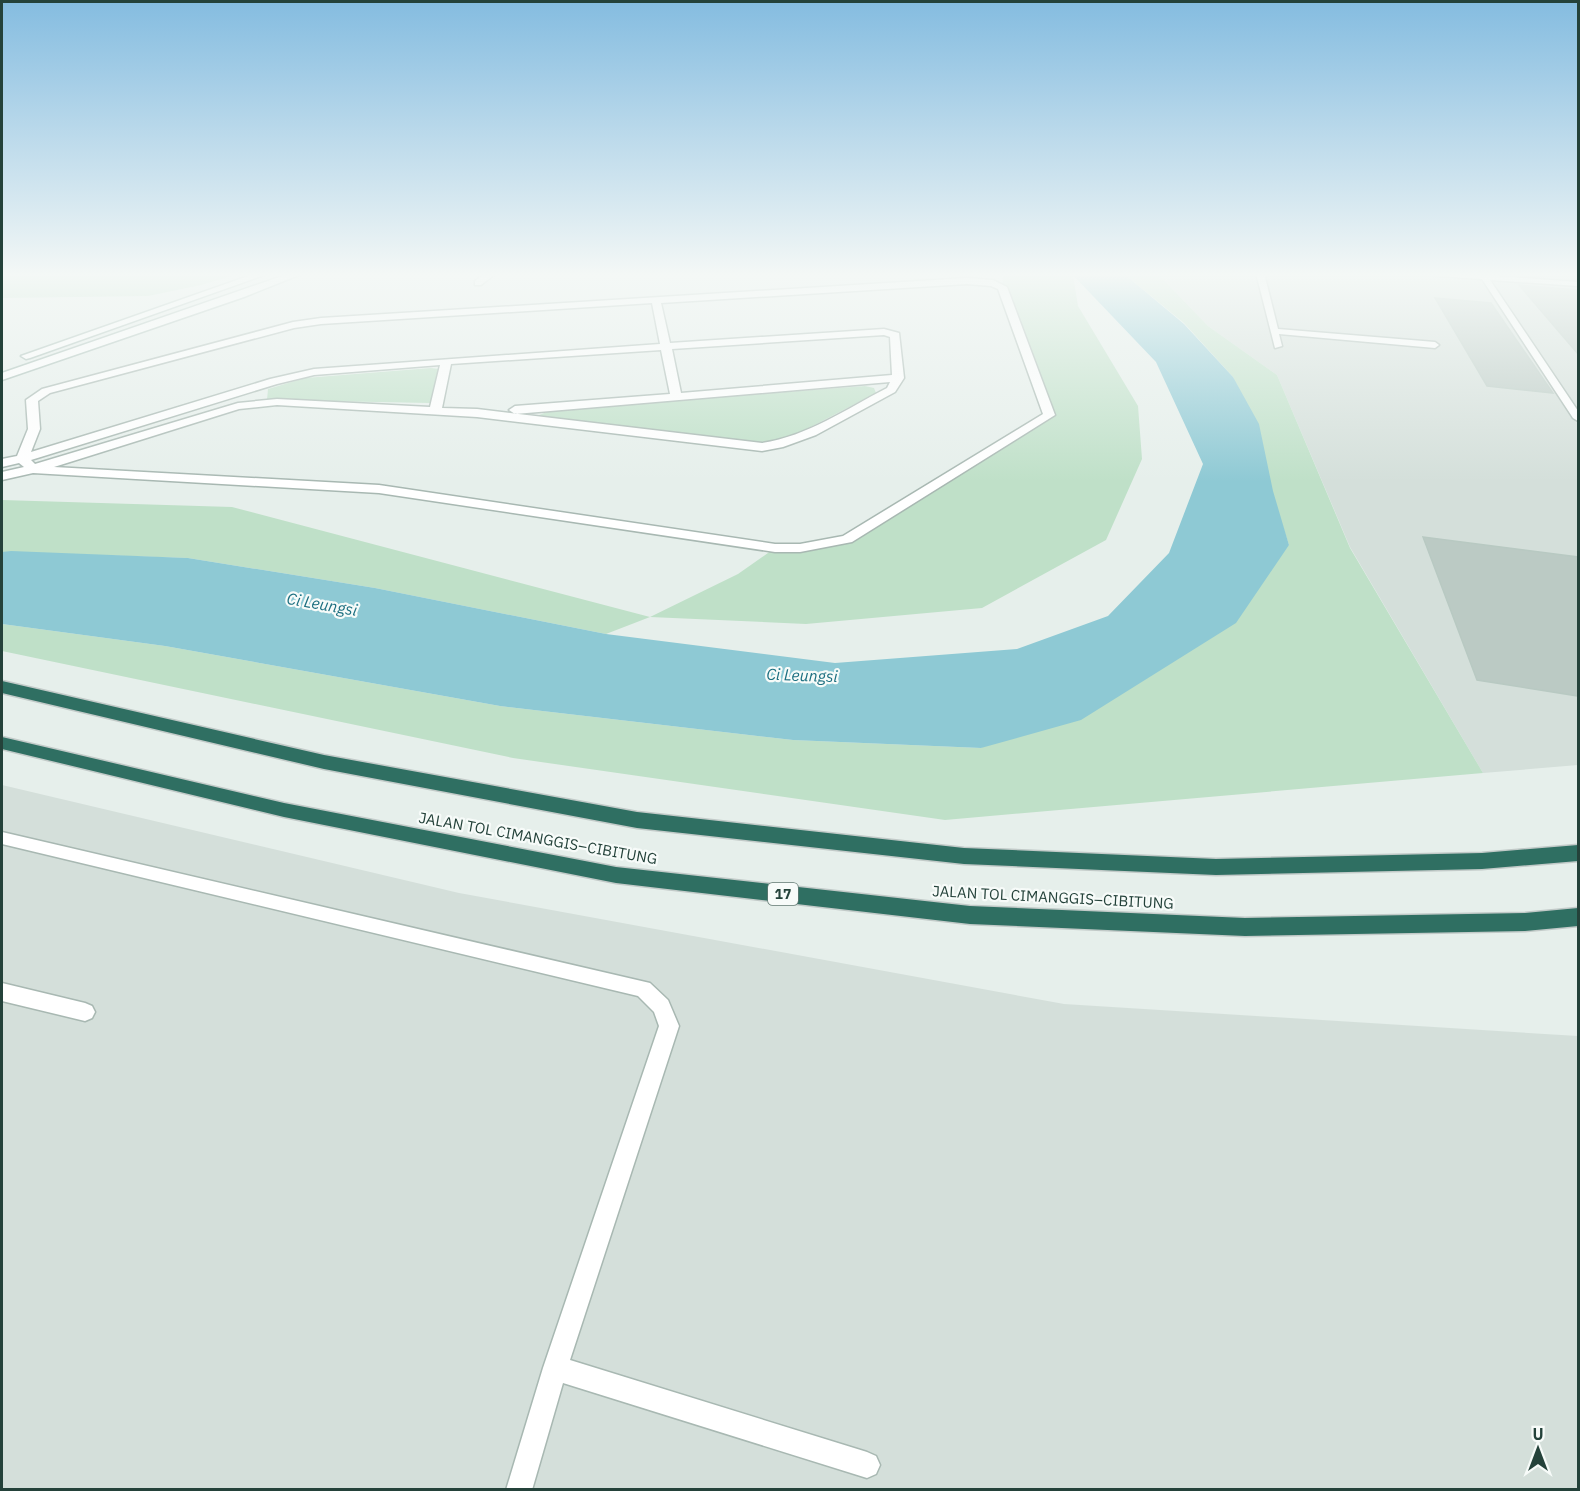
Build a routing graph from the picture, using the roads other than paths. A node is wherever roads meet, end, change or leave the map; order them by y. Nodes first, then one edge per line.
1 (65, 343) edge
2 (105, 343) edge
3 (227, 343) edge
4 (664, 343) edge
5 (718, 343) edge
6 (896, 343) edge
7 (1022, 343) edge
8 (1277, 343) edge
9 (1407, 343) edge
10 (1528, 343) edge
11 (1435, 345) dead end
12 (665, 346) junction
13 (1278, 346) dead end
14 (12, 361) dead end
15 (446, 361) junction
16 (2, 377) edge
17 (898, 378) junction
18 (274, 381) junction
19 (676, 396) junction
20 (277, 402) junction
21 (435, 412) junction
22 (477, 413) junction
23 (1578, 418) edge
24 (22, 459) junction
25 (2, 463) edge
26 (33, 469) junction
27 (2, 476) edge
28 (2, 687) edge
29 (2, 743) edge
30 (2, 838) edge
31 (1578, 853) edge
32 (1578, 917) edge
33 (2, 992) edge
34 (85, 1012) dead end
35 (555, 1368) junction
36 (867, 1465) dead end
37 (519, 1490) edge

1 - 14 street
2 - 16 street
3 - 24 street
4 - 12 street
5 - 12 street
6 - 17 street
7 - 26 street
8 - 13 lane
9 - 11 lane
10 - 23 lane
12 - 15 street
12 - 19 street
15 - 18 street
15 - 21 street
17 - 19 street
17 - 22 street
18 - 20 street
18 - 24 street
19 - 22 street
20 - 21 street
20 - 26 street
21 - 22 street
24 - 25 street
24 - 26 street
26 - 27 street
28 - 31 highway
29 - 32 highway, JALAN TOL CIMANGGIS–CIBITUNG / 17
30 - 35 lane
33 - 34 lane
35 - 36 lane
35 - 37 lane

